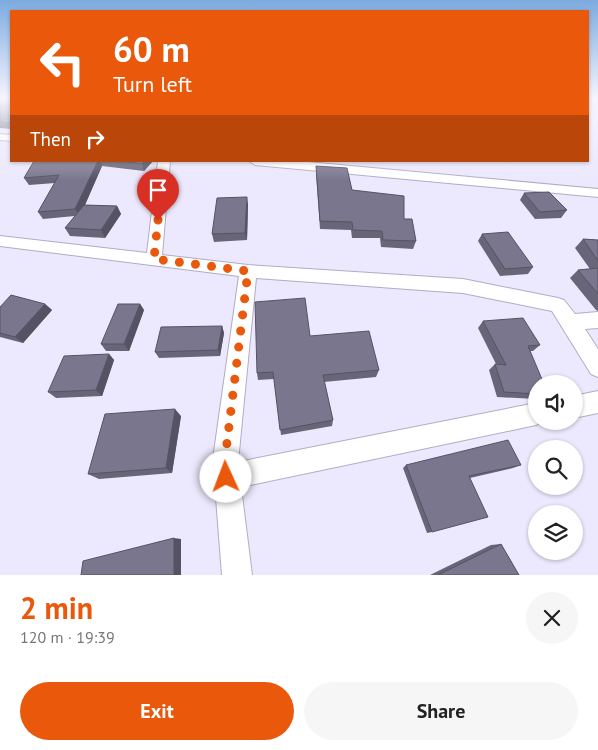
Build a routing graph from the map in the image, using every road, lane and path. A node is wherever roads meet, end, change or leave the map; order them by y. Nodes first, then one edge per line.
1 (164, 162) edge
2 (266, 162) edge
3 (598, 193) edge
4 (0, 241) edge
5 (154, 259) junction
6 (248, 271) junction
7 (598, 320) edge
8 (570, 322) junction
9 (598, 367) edge
10 (598, 402) edge
11 (583, 404) edge
12 (528, 416) edge
13 (226, 477) junction
14 (236, 575) edge

1 - 5 street
2 - 3 street
4 - 5 street
5 - 6 street
6 - 8 street
6 - 13 street
7 - 8 street
8 - 9 street
10 - 11 street
12 - 13 street
13 - 14 street

